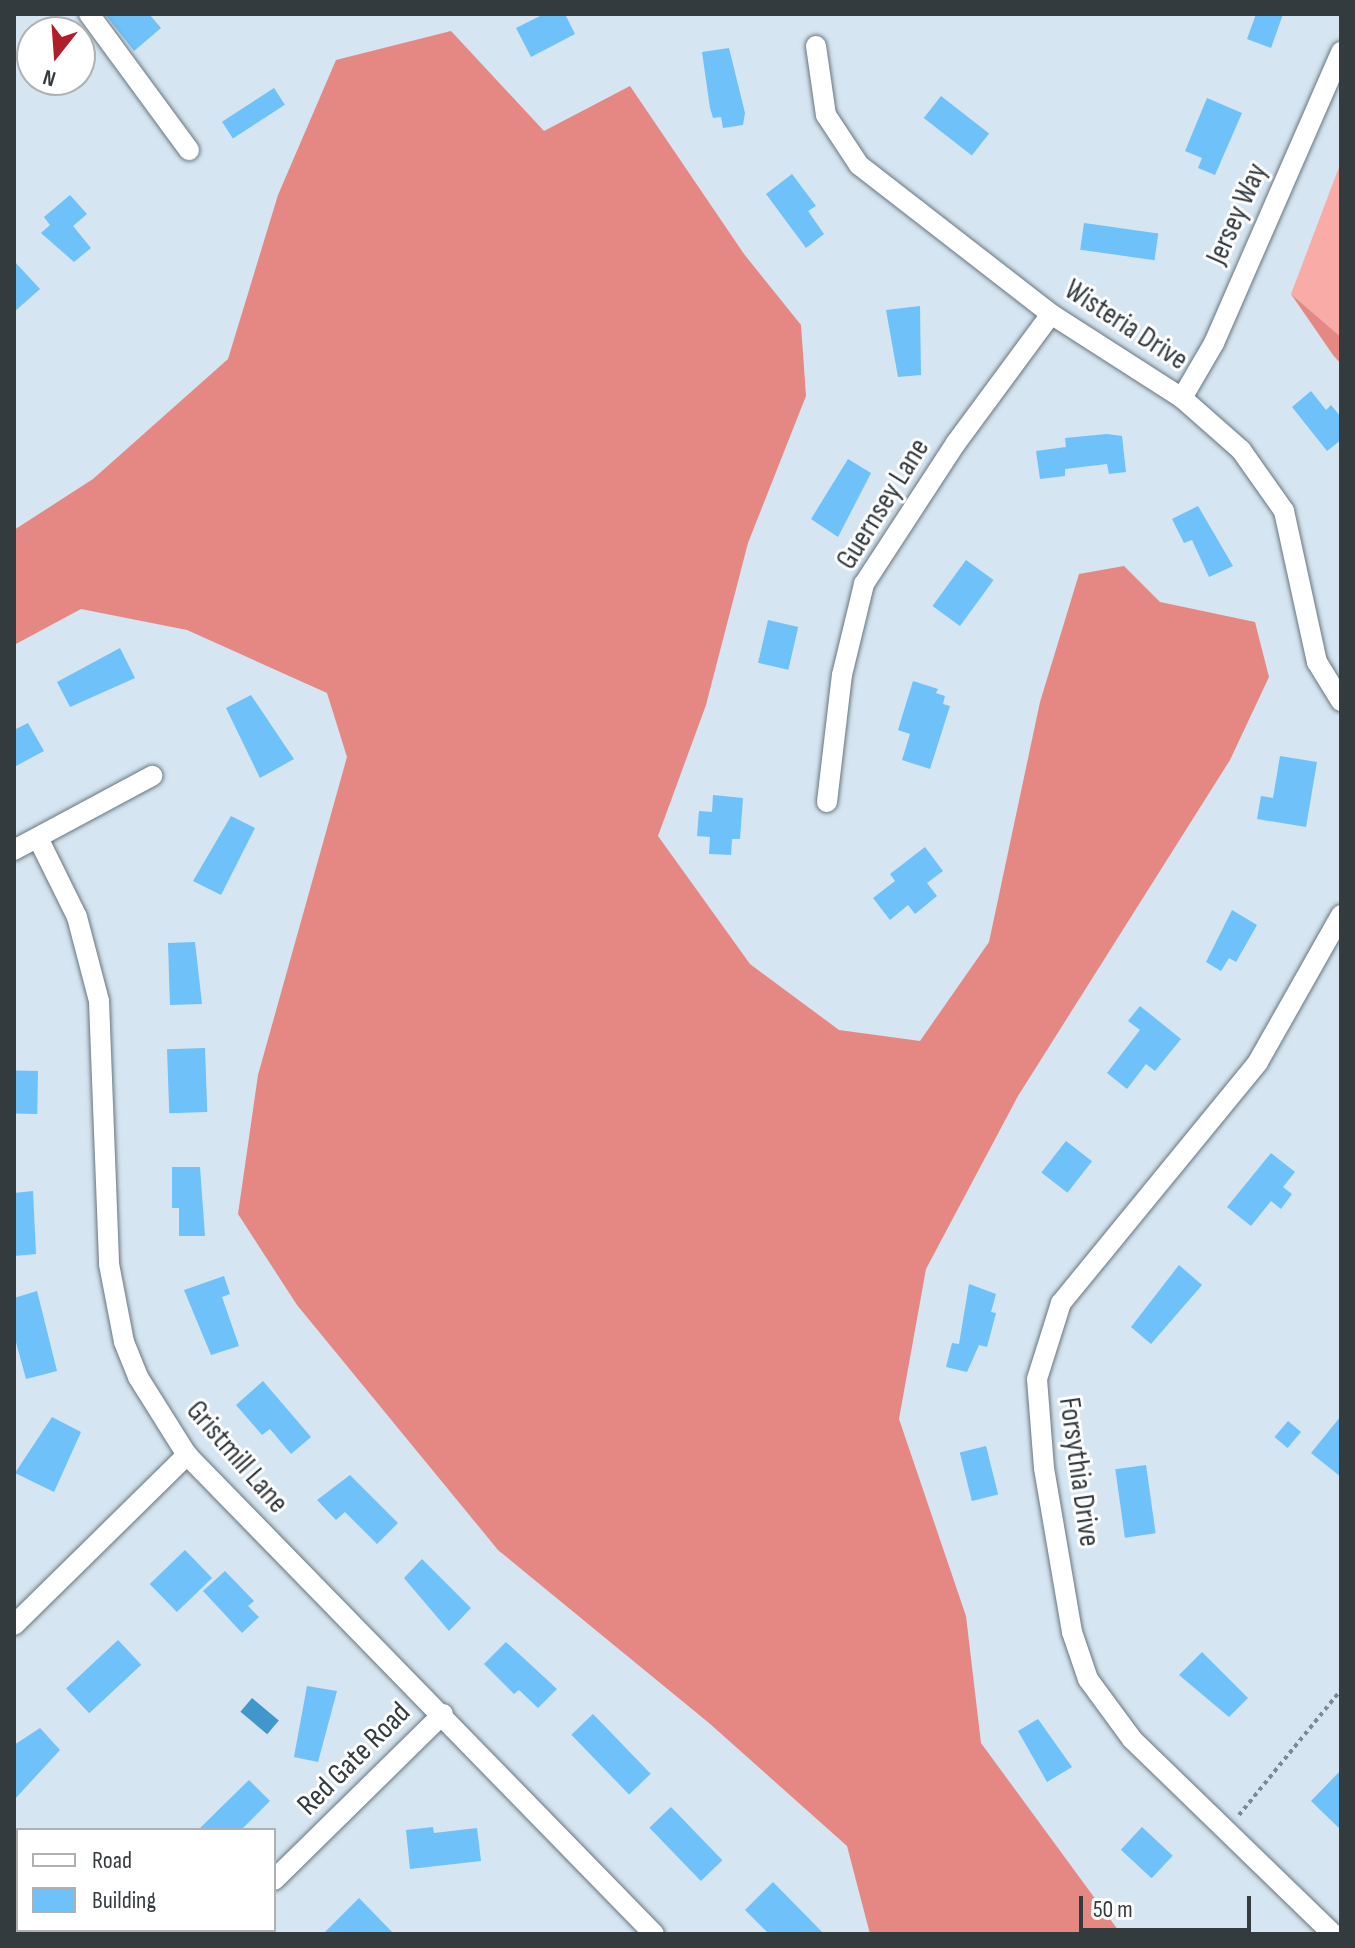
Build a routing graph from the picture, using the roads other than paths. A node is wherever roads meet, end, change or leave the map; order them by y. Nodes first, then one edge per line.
1 (89, 14) edge
2 (816, 46) dead end
3 (1341, 52) edge
4 (189, 150) dead end
5 (1051, 314) junction
6 (1182, 398) junction
7 (1341, 701) edge
8 (152, 776) dead end
9 (827, 802) dead end
10 (38, 838) junction
11 (14, 850) edge
12 (1341, 915) edge
13 (187, 1455) junction
14 (14, 1625) edge
15 (443, 1714) junction
16 (276, 1878) edge
17 (654, 1934) edge
18 (1333, 1934) edge

1 - 4 street
2 - 5 street, Wisteria Drive
3 - 6 street, Jersey Way
5 - 6 street, Wisteria Drive
5 - 9 street, Guernsey Lane
6 - 7 street, Wisteria Drive
8 - 10 street
10 - 11 street
10 - 13 street, Gristmill Lane
12 - 18 street, Forsythia Drive
13 - 14 street
13 - 15 street, Gristmill Lane
15 - 16 street, Red Gate Road
15 - 17 street, Gristmill Lane

